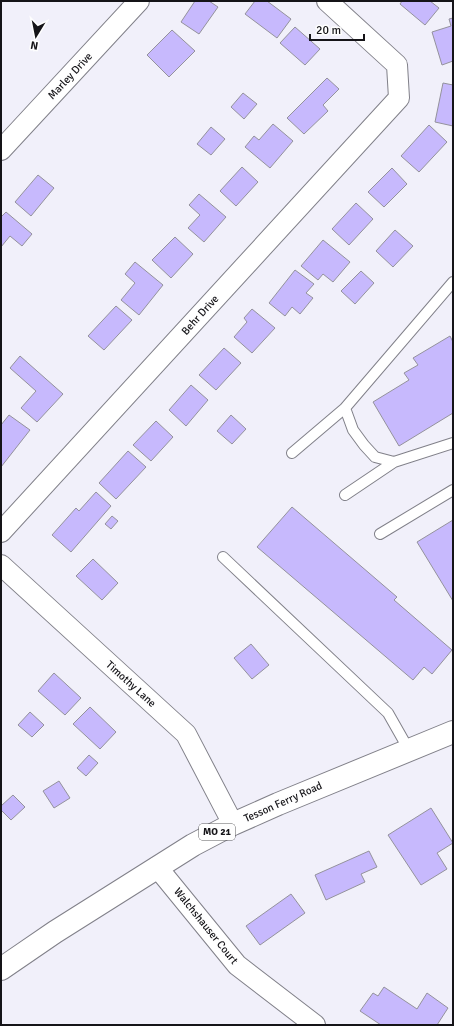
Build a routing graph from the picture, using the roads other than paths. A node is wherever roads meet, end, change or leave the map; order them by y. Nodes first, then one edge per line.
1 (139, 1) edge
2 (328, 1) edge
3 (1, 150) edge
4 (453, 282) edge
5 (345, 408) junction
6 (453, 443) edge
7 (292, 453) dead end
8 (394, 462) junction
9 (453, 490) edge
10 (345, 495) dead end
11 (1, 532) edge
12 (380, 534) dead end
13 (223, 557) dead end
14 (1, 565) edge
15 (453, 732) edge
16 (408, 750) junction
17 (232, 824) junction
18 (157, 867) junction
19 (1, 969) edge
20 (315, 1025) edge

1 - 3 street, Marley Drive
2 - 11 street, Behr Drive
4 - 5 lane
5 - 7 lane
5 - 8 lane
6 - 8 lane
8 - 10 lane
9 - 12 lane
13 - 16 lane
14 - 17 street, Timothy Lane
15 - 16 main road, Tesson Ferry Road / MO 21
16 - 17 main road, Tesson Ferry Road / MO 21
17 - 18 main road, Tesson Ferry Road / MO 21
18 - 19 main road, Tesson Ferry Road / MO 21
18 - 20 street, Walchshauser Court

